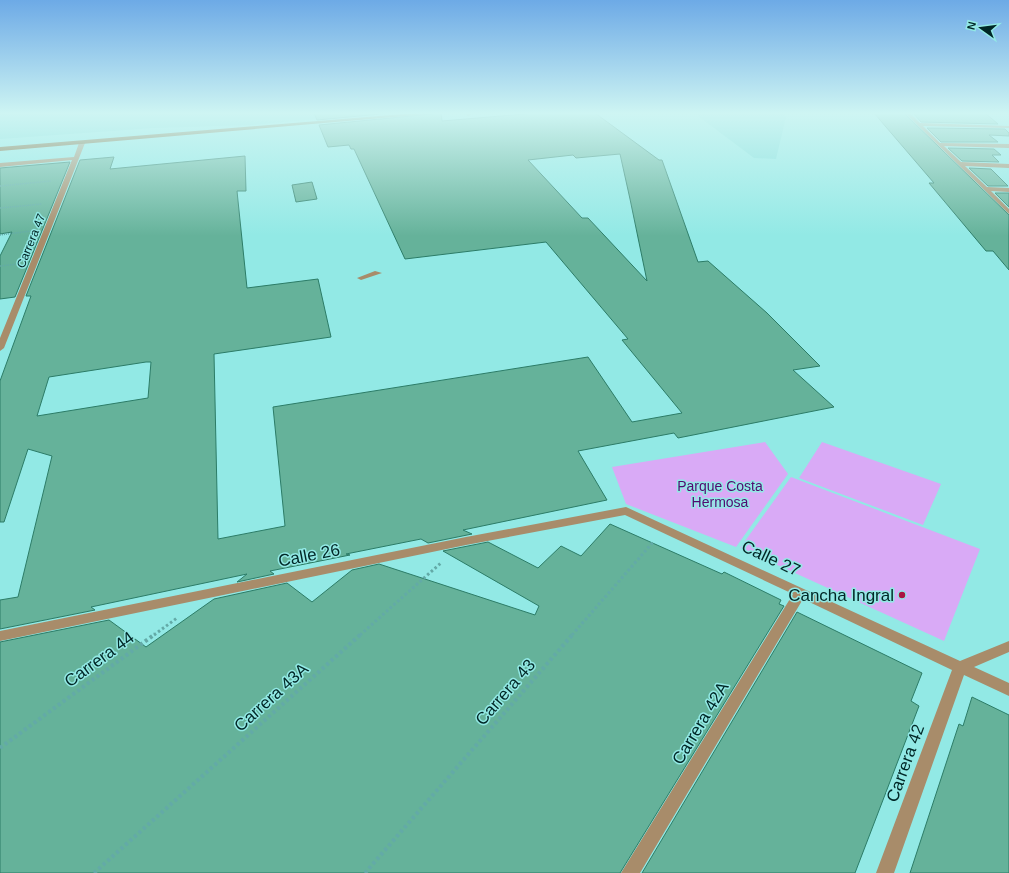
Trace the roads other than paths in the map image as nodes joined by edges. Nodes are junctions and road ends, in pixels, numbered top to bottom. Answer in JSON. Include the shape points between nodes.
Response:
{"nodes":[{"id":1,"x":78,"y":154,"type":"edge"},
{"id":2,"x":949,"y":154,"type":"edge"},
{"id":3,"x":76,"y":158,"type":"junction"},
{"id":4,"x":960,"y":164,"type":"junction"},
{"id":5,"x":0,"y":165,"type":"edge"},
{"id":6,"x":1009,"y":166,"type":"edge"},
{"id":7,"x":985,"y":189,"type":"junction"},
{"id":8,"x":1009,"y":190,"type":"edge"},
{"id":9,"x":1009,"y":212,"type":"edge"},
{"id":10,"x":378,"y":273,"type":"dead end"},
{"id":11,"x":361,"y":278,"type":"dead end"},
{"id":12,"x":0,"y":348,"type":"edge"},
{"id":13,"x":626,"y":511,"type":"joint"},
{"id":14,"x":801,"y":592,"type":"junction"},
{"id":15,"x":0,"y":636,"type":"edge"},
{"id":16,"x":1009,"y":646,"type":"edge"},
{"id":17,"x":960,"y":667,"type":"junction"},
{"id":18,"x":1009,"y":690,"type":"edge"},
{"id":19,"x":630,"y":873,"type":"edge"},
{"id":20,"x":885,"y":873,"type":"edge"}],
"edges":[{"from":1,"to":3,"type":"street","name":"Carrera 47"},
{"from":2,"to":4,"type":"street"},
{"from":3,"to":5,"type":"street"},
{"from":3,"to":12,"type":"street","name":"Carrera 47"},
{"from":4,"to":6,"type":"street"},
{"from":4,"to":7,"type":"street"},
{"from":7,"to":8,"type":"street"},
{"from":7,"to":9,"type":"street"},
{"from":10,"to":11,"type":"street"},
{"from":13,"to":14,"type":"street","name":"Calle 27"},
{"from":13,"to":15,"type":"street","name":"Calle 26"},
{"from":14,"to":17,"type":"street","name":"Calle 27"},
{"from":14,"to":19,"type":"street","name":"Carrera 42A"},
{"from":16,"to":17,"type":"street"},
{"from":17,"to":18,"type":"street","name":"Calle 27"},
{"from":17,"to":20,"type":"street","name":"Carrera 42"}]}
